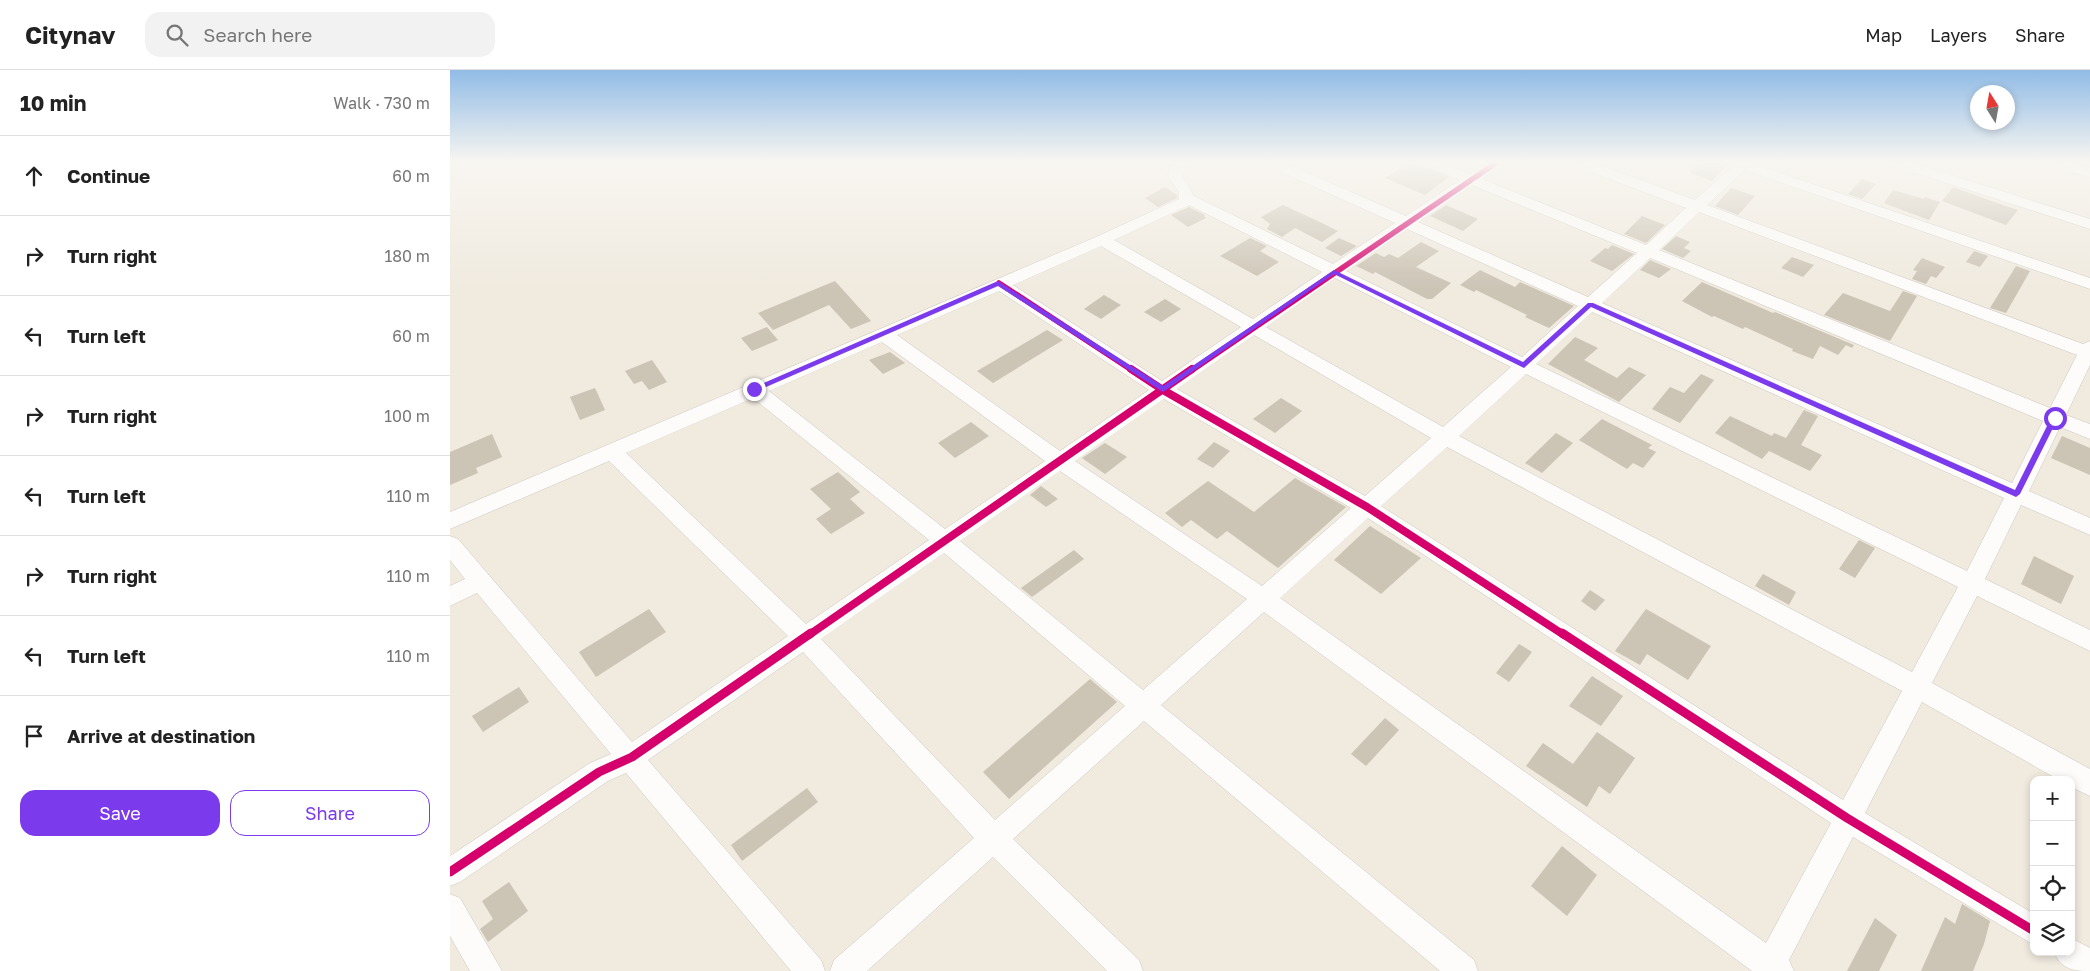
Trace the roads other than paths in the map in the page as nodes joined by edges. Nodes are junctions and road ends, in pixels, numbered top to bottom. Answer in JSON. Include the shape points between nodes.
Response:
{"nodes":[{"id":1,"x":1177,"y":205,"type":"edge"},
{"id":2,"x":1201,"y":205,"type":"edge"},
{"id":3,"x":1367,"y":205,"type":"edge"},
{"id":4,"x":1433,"y":205,"type":"edge"},
{"id":5,"x":1535,"y":205,"type":"edge"},
{"id":6,"x":1688,"y":205,"type":"edge"},
{"id":7,"x":1699,"y":205,"type":"edge"},
{"id":8,"x":1863,"y":205,"type":"edge"},
{"id":9,"x":2031,"y":205,"type":"edge"},
{"id":10,"x":1696,"y":208,"type":"junction"},
{"id":11,"x":1407,"y":223,"type":"junction"},
{"id":12,"x":2090,"y":224,"type":"edge"},
{"id":13,"x":1102,"y":240,"type":"junction"},
{"id":14,"x":1649,"y":251,"type":"junction"},
{"id":15,"x":1334,"y":272,"type":"junction"},
{"id":16,"x":998,"y":283,"type":"junction"},
{"id":17,"x":2090,"y":284,"type":"edge"},
{"id":18,"x":1590,"y":304,"type":"junction"},
{"id":19,"x":1255,"y":326,"type":"junction"},
{"id":20,"x":882,"y":333,"type":"junction"},
{"id":21,"x":2089,"y":351,"type":"edge"},
{"id":22,"x":1524,"y":366,"type":"junction"},
{"id":23,"x":754,"y":389,"type":"junction"},
{"id":24,"x":1163,"y":390,"type":"junction"},
{"id":25,"x":2055,"y":418,"type":"junction"},
{"id":26,"x":2090,"y":432,"type":"edge"},
{"id":27,"x":1445,"y":437,"type":"junction"},
{"id":28,"x":611,"y":451,"type":"junction"},
{"id":29,"x":1060,"y":462,"type":"junction"},
{"id":30,"x":2016,"y":494,"type":"junction"},
{"id":31,"x":1367,"y":507,"type":"junction"},
{"id":32,"x":450,"y":521,"type":"edge"},
{"id":33,"x":2090,"y":527,"type":"edge"},
{"id":34,"x":945,"y":541,"type":"junction"},
{"id":35,"x":450,"y":545,"type":"edge"},
{"id":36,"x":481,"y":580,"type":"junction"},
{"id":37,"x":1972,"y":582,"type":"junction"},
{"id":38,"x":450,"y":597,"type":"edge"},
{"id":39,"x":1264,"y":599,"type":"junction"},
{"id":40,"x":805,"y":638,"type":"junction"},
{"id":41,"x":2090,"y":641,"type":"edge"},
{"id":42,"x":1917,"y":687,"type":"junction"},
{"id":43,"x":1143,"y":706,"type":"junction"},
{"id":44,"x":632,"y":758,"type":"junction"},
{"id":45,"x":2090,"y":783,"type":"edge"},
{"id":46,"x":1848,"y":818,"type":"junction"},
{"id":47,"x":994,"y":839,"type":"junction"},
{"id":48,"x":450,"y":872,"type":"edge"},
{"id":49,"x":450,"y":908,"type":"edge"},
{"id":50,"x":2030,"y":929,"type":"edge"},
{"id":51,"x":2075,"y":956,"type":"edge"},
{"id":52,"x":2090,"y":965,"type":"edge"},
{"id":53,"x":1772,"y":969,"type":"edge"},
{"id":54,"x":487,"y":971,"type":"edge"},
{"id":55,"x":810,"y":971,"type":"edge"},
{"id":56,"x":846,"y":971,"type":"edge"},
{"id":57,"x":1128,"y":971,"type":"edge"},
{"id":58,"x":1462,"y":971,"type":"edge"}],
"edges":[{"from":1,"to":13,"type":"street"},
{"from":2,"to":15,"type":"street"},
{"from":3,"to":11,"type":"street"},
{"from":4,"to":11,"type":"street"},
{"from":5,"to":14,"type":"street"},
{"from":6,"to":10,"type":"street"},
{"from":7,"to":10,"type":"street"},
{"from":8,"to":17,"type":"street"},
{"from":9,"to":12,"type":"street"},
{"from":10,"to":14,"type":"street"},
{"from":10,"to":21,"type":"street"},
{"from":11,"to":15,"type":"street"},
{"from":11,"to":18,"type":"street"},
{"from":13,"to":16,"type":"street"},
{"from":13,"to":19,"type":"street"},
{"from":14,"to":18,"type":"street"},
{"from":14,"to":25,"type":"street"},
{"from":15,"to":19,"type":"street"},
{"from":15,"to":22,"type":"street"},
{"from":16,"to":20,"type":"street"},
{"from":16,"to":24,"type":"street"},
{"from":18,"to":22,"type":"street"},
{"from":18,"to":30,"type":"street"},
{"from":19,"to":24,"type":"street"},
{"from":19,"to":27,"type":"street"},
{"from":20,"to":23,"type":"street"},
{"from":20,"to":29,"type":"street"},
{"from":21,"to":25,"type":"street"},
{"from":22,"to":27,"type":"street"},
{"from":22,"to":37,"type":"street"},
{"from":23,"to":28,"type":"street"},
{"from":23,"to":34,"type":"street"},
{"from":24,"to":29,"type":"street"},
{"from":24,"to":31,"type":"street"},
{"from":25,"to":26,"type":"street"},
{"from":25,"to":30,"type":"street"},
{"from":27,"to":31,"type":"street"},
{"from":27,"to":42,"type":"street"},
{"from":28,"to":32,"type":"street"},
{"from":28,"to":40,"type":"street"},
{"from":29,"to":34,"type":"street"},
{"from":29,"to":39,"type":"street"},
{"from":30,"to":33,"type":"street"},
{"from":30,"to":37,"type":"street"},
{"from":31,"to":39,"type":"street"},
{"from":31,"to":46,"type":"street"},
{"from":34,"to":40,"type":"street"},
{"from":34,"to":43,"type":"street"},
{"from":35,"to":36,"type":"street"},
{"from":36,"to":38,"type":"street"},
{"from":36,"to":44,"type":"street"},
{"from":37,"to":41,"type":"street"},
{"from":37,"to":42,"type":"street"},
{"from":39,"to":43,"type":"street"},
{"from":39,"to":53,"type":"street"},
{"from":40,"to":44,"type":"street"},
{"from":40,"to":47,"type":"street"},
{"from":42,"to":45,"type":"street"},
{"from":42,"to":46,"type":"street"},
{"from":43,"to":47,"type":"street"},
{"from":43,"to":58,"type":"street"},
{"from":44,"to":48,"type":"street","via":[[599,772]]},
{"from":44,"to":55,"type":"street"},
{"from":46,"to":50,"type":"street"},
{"from":46,"to":53,"type":"street"},
{"from":47,"to":56,"type":"street"},
{"from":47,"to":57,"type":"street"},
{"from":49,"to":54,"type":"street"},
{"from":51,"to":52,"type":"street"}]}
